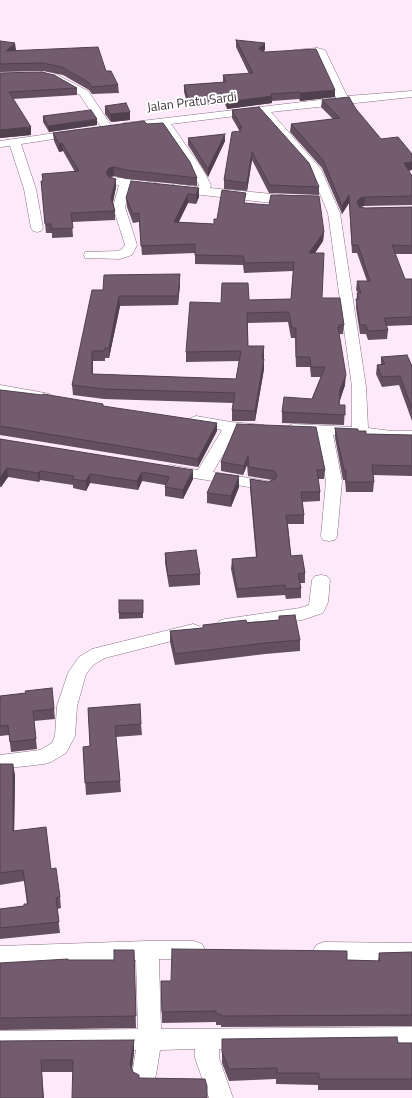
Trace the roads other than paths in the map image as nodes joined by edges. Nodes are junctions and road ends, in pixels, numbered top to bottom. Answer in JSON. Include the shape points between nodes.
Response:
{"nodes":[{"id":1,"x":287,"y":53,"type":"edge"},
{"id":2,"x":43,"y":75,"type":"edge"},
{"id":3,"x":412,"y":94,"type":"edge"},
{"id":4,"x":343,"y":100,"type":"junction"},
{"id":5,"x":262,"y":109,"type":"junction"},
{"id":6,"x":164,"y":121,"type":"junction"},
{"id":7,"x":107,"y":128,"type":"junction"},
{"id":8,"x":14,"y":142,"type":"junction"},
{"id":9,"x":0,"y":144,"type":"edge"},
{"id":10,"x":203,"y":191,"type":"junction"},
{"id":11,"x":329,"y":202,"type":"junction"},
{"id":12,"x":37,"y":228,"type":"dead end"},
{"id":13,"x":90,"y":255,"type":"dead end"},
{"id":14,"x":0,"y":389,"type":"edge"},
{"id":15,"x":62,"y":399,"type":"edge"},
{"id":16,"x":185,"y":420,"type":"edge"},
{"id":17,"x":231,"y":427,"type":"junction"},
{"id":18,"x":324,"y":430,"type":"junction"},
{"id":19,"x":360,"y":432,"type":"junction"},
{"id":20,"x":412,"y":436,"type":"edge"},
{"id":21,"x":159,"y":468,"type":"edge"},
{"id":22,"x":204,"y":475,"type":"junction"},
{"id":23,"x":267,"y":485,"type":"edge"},
{"id":24,"x":329,"y":536,"type":"dead end"},
{"id":25,"x":321,"y":580,"type":"dead end"},
{"id":26,"x":0,"y":762,"type":"edge"},
{"id":27,"x":147,"y":950,"type":"junction"},
{"id":28,"x":217,"y":950,"type":"edge"},
{"id":29,"x":303,"y":951,"type":"edge"},
{"id":30,"x":412,"y":952,"type":"edge"},
{"id":31,"x":0,"y":955,"type":"edge"},
{"id":32,"x":412,"y":1037,"type":"edge"},
{"id":33,"x":207,"y":1039,"type":"junction"},
{"id":34,"x":150,"y":1040,"type":"junction"},
{"id":35,"x":0,"y":1041,"type":"edge"},
{"id":36,"x":144,"y":1075,"type":"dead end"},
{"id":37,"x":221,"y":1098,"type":"edge"}],
"edges":[{"from":1,"to":4,"type":"street","via":[[321,52]]},
{"from":2,"to":7,"type":"street","via":[[58,78],[84,93]]},
{"from":3,"to":4,"type":"street","name":"Jalan Pratu Sardi"},
{"from":4,"to":5,"type":"street","name":"Jalan Pratu Sardi"},
{"from":5,"to":6,"type":"street","name":"Jalan Pratu Sardi"},
{"from":5,"to":11,"type":"street","via":[[315,169]]},
{"from":6,"to":7,"type":"street","name":"Jalan Pratu Sardi"},
{"from":6,"to":10,"type":"street","via":[[197,170],[205,185]]},
{"from":7,"to":8,"type":"street","name":"Jalan Pratu Sardi"},
{"from":8,"to":9,"type":"street","name":"Jalan Pratu Sardi"},
{"from":8,"to":12,"type":"street","via":[[30,189]]},
{"from":10,"to":11,"type":"street"},
{"from":10,"to":13,"type":"street","via":[[119,182],[119,207],[131,245],[127,252],[120,255]]},
{"from":11,"to":19,"type":"street","via":[[334,212],[359,387]]},
{"from":14,"to":15,"type":"street"},
{"from":16,"to":17,"type":"street"},
{"from":17,"to":18,"type":"street"},
{"from":17,"to":22,"type":"street"},
{"from":18,"to":19,"type":"street"},
{"from":18,"to":24,"type":"street","via":[[334,481]]},
{"from":19,"to":20,"type":"street"},
{"from":21,"to":22,"type":"street"},
{"from":22,"to":23,"type":"street"},
{"from":25,"to":26,"type":"street","via":[[317,609],[302,614],[188,631],[99,653],[86,661],[77,673],[67,706],[65,736],[59,748],[44,757]]},
{"from":27,"to":28,"type":"street"},
{"from":27,"to":31,"type":"street"},
{"from":27,"to":34,"type":"street"},
{"from":29,"to":30,"type":"street"},
{"from":32,"to":33,"type":"street"},
{"from":33,"to":34,"type":"street"},
{"from":33,"to":37,"type":"street","via":[[207,1058]]},
{"from":34,"to":35,"type":"street"},
{"from":34,"to":36,"type":"street"}]}
